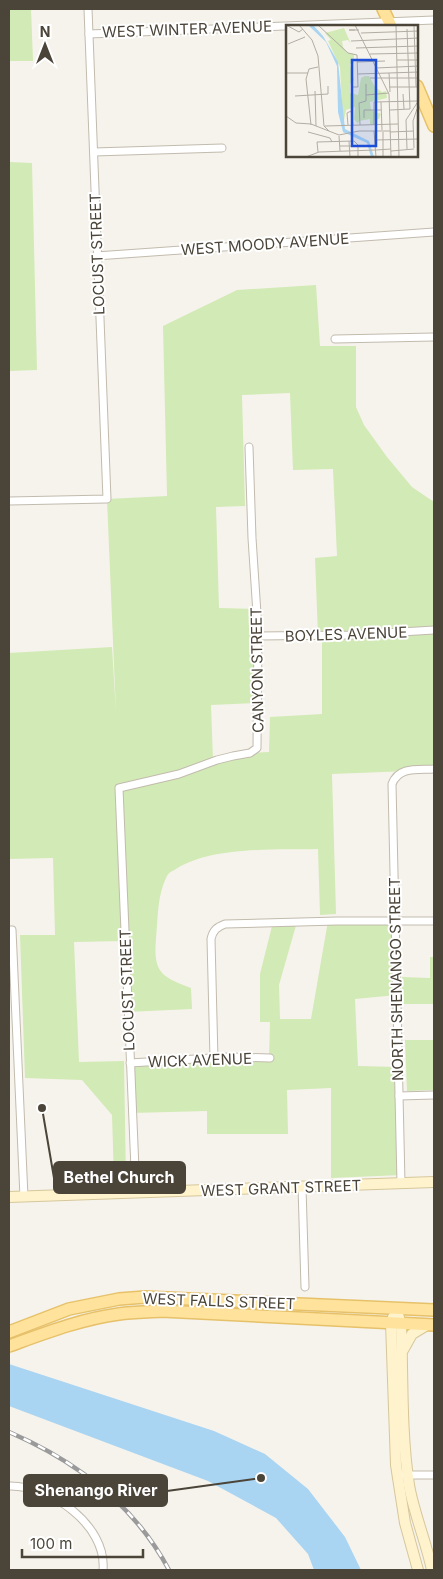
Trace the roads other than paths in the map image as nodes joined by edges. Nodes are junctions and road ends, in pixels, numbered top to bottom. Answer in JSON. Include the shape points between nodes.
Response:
{"nodes":[{"id":1,"x":88,"y":9,"type":"edge"},
{"id":2,"x":383,"y":9,"type":"edge"},
{"id":3,"x":434,"y":20,"type":"edge"},
{"id":4,"x":390,"y":24,"type":"edge"},
{"id":5,"x":360,"y":25,"type":"edge"},
{"id":6,"x":286,"y":27,"type":"edge"},
{"id":7,"x":89,"y":34,"type":"junction"},
{"id":8,"x":418,"y":88,"type":"edge"},
{"id":9,"x":434,"y":126,"type":"edge"},
{"id":10,"x":222,"y":148,"type":"dead end"},
{"id":11,"x":94,"y":152,"type":"junction"},
{"id":12,"x":434,"y":232,"type":"edge"},
{"id":13,"x":96,"y":256,"type":"junction"},
{"id":14,"x":434,"y":337,"type":"edge"},
{"id":15,"x":335,"y":339,"type":"dead end"},
{"id":16,"x":249,"y":447,"type":"dead end"},
{"id":17,"x":9,"y":501,"type":"edge"},
{"id":18,"x":434,"y":630,"type":"edge"},
{"id":19,"x":258,"y":636,"type":"junction"},
{"id":20,"x":434,"y":770,"type":"edge"},
{"id":21,"x":119,"y":788,"type":"joint"},
{"id":22,"x":395,"y":921,"type":"junction"},
{"id":23,"x":434,"y":921,"type":"edge"},
{"id":24,"x":10,"y":930,"type":"edge"},
{"id":25,"x":270,"y":1058,"type":"dead end"},
{"id":26,"x":214,"y":1059,"type":"junction"},
{"id":27,"x":130,"y":1063,"type":"junction"},
{"id":28,"x":434,"y":1095,"type":"edge"},
{"id":29,"x":399,"y":1096,"type":"junction"},
{"id":30,"x":434,"y":1182,"type":"edge"},
{"id":31,"x":401,"y":1183,"type":"junction"},
{"id":32,"x":302,"y":1187,"type":"junction"},
{"id":33,"x":136,"y":1193,"type":"junction"},
{"id":34,"x":9,"y":1197,"type":"edge"},
{"id":35,"x":24,"y":1197,"type":"junction"},
{"id":36,"x":305,"y":1288,"type":"dead end"},
{"id":37,"x":396,"y":1308,"type":"junction"},
{"id":38,"x":434,"y":1310,"type":"edge"},
{"id":39,"x":396,"y":1324,"type":"junction"},
{"id":40,"x":431,"y":1325,"type":"edge"},
{"id":41,"x":9,"y":1332,"type":"edge"},
{"id":42,"x":9,"y":1346,"type":"edge"},
{"id":43,"x":402,"y":1350,"type":"junction"},
{"id":44,"x":434,"y":1474,"type":"edge"},
{"id":45,"x":403,"y":1475,"type":"junction"},
{"id":46,"x":9,"y":1486,"type":"edge"},
{"id":47,"x":103,"y":1570,"type":"edge"},
{"id":48,"x":418,"y":1570,"type":"edge"},
{"id":49,"x":432,"y":1570,"type":"edge"}],
"edges":[{"from":1,"to":7,"type":"street","name":"LOCUST STREET"},
{"from":2,"to":4,"type":"main road"},
{"from":3,"to":4,"type":"street","name":"WEST WINTER AVENUE"},
{"from":4,"to":5,"type":"street","name":"WEST WINTER AVENUE"},
{"from":6,"to":7,"type":"street","name":"WEST WINTER AVENUE"},
{"from":7,"to":11,"type":"street","name":"LOCUST STREET"},
{"from":8,"to":9,"type":"main road"},
{"from":10,"to":11,"type":"street"},
{"from":11,"to":13,"type":"street","name":"LOCUST STREET"},
{"from":12,"to":13,"type":"street","name":"WEST MOODY AVENUE"},
{"from":13,"to":17,"type":"street","name":"LOCUST STREET","via":[[107,499]]},
{"from":14,"to":15,"type":"street"},
{"from":16,"to":19,"type":"street","name":"CANYON STREET"},
{"from":18,"to":19,"type":"street","name":"BOYLES AVENUE"},
{"from":19,"to":21,"type":"street","name":"CANYON STREET","via":[[258,744],[254,752]]},
{"from":20,"to":22,"type":"street","name":"NORTH SHENANGO STREET","via":[[406,770],[397,775],[392,784]]},
{"from":21,"to":27,"type":"street","name":"LOCUST STREET"},
{"from":22,"to":23,"type":"street"},
{"from":22,"to":26,"type":"street","via":[[225,924],[215,929],[211,939]]},
{"from":22,"to":29,"type":"street","name":"NORTH SHENANGO STREET"},
{"from":24,"to":35,"type":"street"},
{"from":25,"to":26,"type":"street","name":"WICK AVENUE"},
{"from":26,"to":27,"type":"street","name":"WICK AVENUE"},
{"from":27,"to":33,"type":"street","name":"LOCUST STREET"},
{"from":28,"to":29,"type":"street"},
{"from":29,"to":31,"type":"street","name":"NORTH SHENANGO STREET"},
{"from":30,"to":31,"type":"main road","name":"WEST GRANT STREET"},
{"from":31,"to":32,"type":"main road","name":"WEST GRANT STREET"},
{"from":32,"to":33,"type":"main road","name":"WEST GRANT STREET"},
{"from":32,"to":36,"type":"street"},
{"from":33,"to":35,"type":"main road","name":"WEST GRANT STREET"},
{"from":34,"to":35,"type":"main road","name":"WEST GRANT STREET"},
{"from":37,"to":38,"type":"main road","name":"WEST FALLS STREET"},
{"from":37,"to":39,"type":"main road"},
{"from":37,"to":41,"type":"main road","name":"WEST FALLS STREET","via":[[145,1297],[69,1309]]},
{"from":39,"to":40,"type":"main road","name":"WEST FALLS STREET"},
{"from":39,"to":42,"type":"main road","name":"WEST FALLS STREET","via":[[135,1312],[92,1319]]},
{"from":39,"to":43,"type":"main road"},
{"from":39,"to":45,"type":"main road","via":[[394,1435]]},
{"from":40,"to":43,"type":"main road","via":[[412,1334]]},
{"from":43,"to":45,"type":"main road"},
{"from":44,"to":45,"type":"street"},
{"from":45,"to":48,"type":"main road","via":[[404,1523]]},
{"from":45,"to":49,"type":"main road"},
{"from":46,"to":47,"type":"street","via":[[31,1488],[49,1495],[83,1520],[96,1537]]}]}
